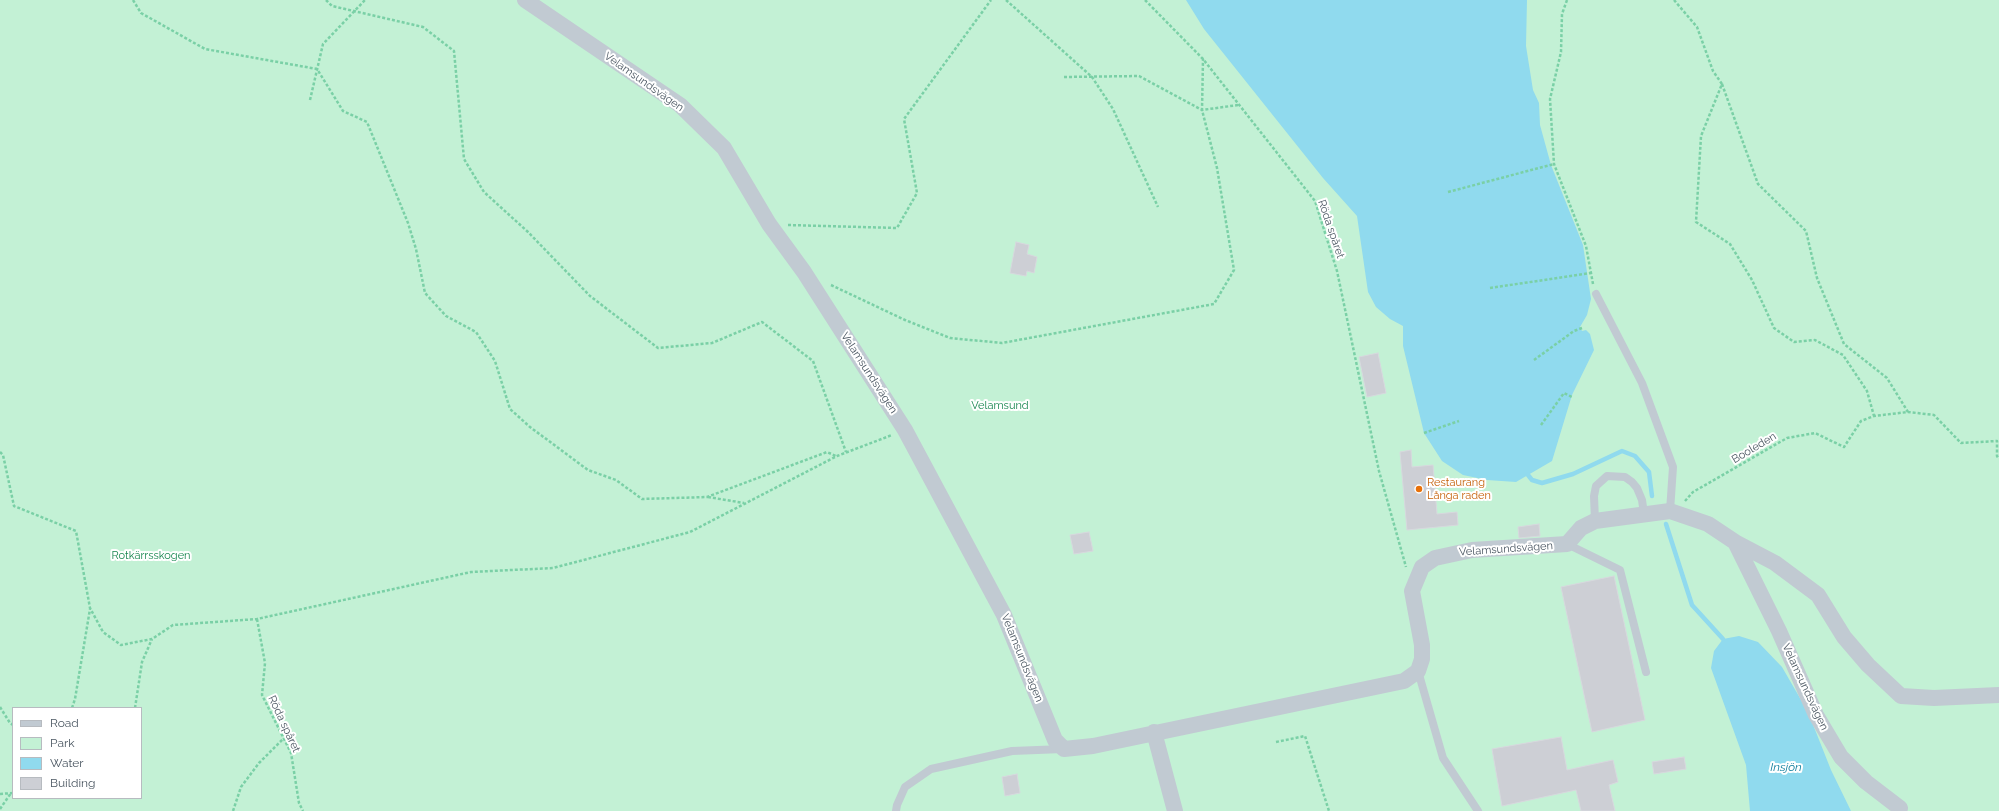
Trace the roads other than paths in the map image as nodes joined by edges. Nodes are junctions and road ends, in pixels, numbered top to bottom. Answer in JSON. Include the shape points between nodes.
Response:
{"nodes":[{"id":1,"x":525,"y":0,"type":"edge"},
{"id":2,"x":1596,"y":294,"type":"road end"},
{"id":3,"x":1674,"y":511,"type":"junction"},
{"id":4,"x":1644,"y":514,"type":"junction"},
{"id":5,"x":1595,"y":521,"type":"junction"},
{"id":6,"x":1735,"y":542,"type":"junction"},
{"id":7,"x":1566,"y":544,"type":"junction"},
{"id":8,"x":1418,"y":671,"type":"junction"},
{"id":9,"x":1646,"y":672,"type":"dead end"},
{"id":10,"x":1999,"y":695,"type":"edge"},
{"id":11,"x":1154,"y":732,"type":"junction"},
{"id":12,"x":1064,"y":749,"type":"junction"},
{"id":13,"x":1900,"y":808,"type":"dead end"},
{"id":14,"x":896,"y":811,"type":"edge"},
{"id":15,"x":1175,"y":811,"type":"edge"},
{"id":16,"x":1478,"y":811,"type":"edge"}],
"edges":[{"from":1,"to":12,"type":"street","name":"Velamsundsvägen","via":[[680,105],[724,148],[769,224],[804,272],[905,430],[1004,615],[1055,740]]},
{"from":2,"to":3,"type":"lane","via":[[1642,383],[1673,467]]},
{"from":3,"to":4,"type":"street","name":"Velamsundsvägen"},
{"from":3,"to":6,"type":"street","name":"Velamsundsvägen","via":[[1708,524]]},
{"from":4,"to":5,"type":"street","name":"Velamsundsvägen"},
{"from":4,"to":5,"type":"lane","via":[[1642,500],[1632,482],[1626,477],[1608,476],[1596,486]]},
{"from":5,"to":7,"type":"street","name":"Velamsundsvägen","via":[[1581,528]]},
{"from":6,"to":10,"type":"street","via":[[1774,563],[1818,595],[1844,637],[1900,696],[1934,698]]},
{"from":6,"to":13,"type":"street","name":"Velamsundsvägen","via":[[1779,631],[1816,715],[1841,757],[1866,782]]},
{"from":7,"to":8,"type":"street","name":"Velamsundsvägen","via":[[1472,550],[1435,558],[1422,567],[1412,591],[1422,645],[1422,659]]},
{"from":7,"to":9,"type":"lane","via":[[1620,570]]},
{"from":8,"to":11,"type":"street","via":[[1404,681]]},
{"from":8,"to":16,"type":"lane","via":[[1443,758]]},
{"from":11,"to":12,"type":"street","via":[[1093,746]]},
{"from":11,"to":15,"type":"street"},
{"from":12,"to":14,"type":"lane","via":[[1012,751],[931,769],[905,787]]}]}
